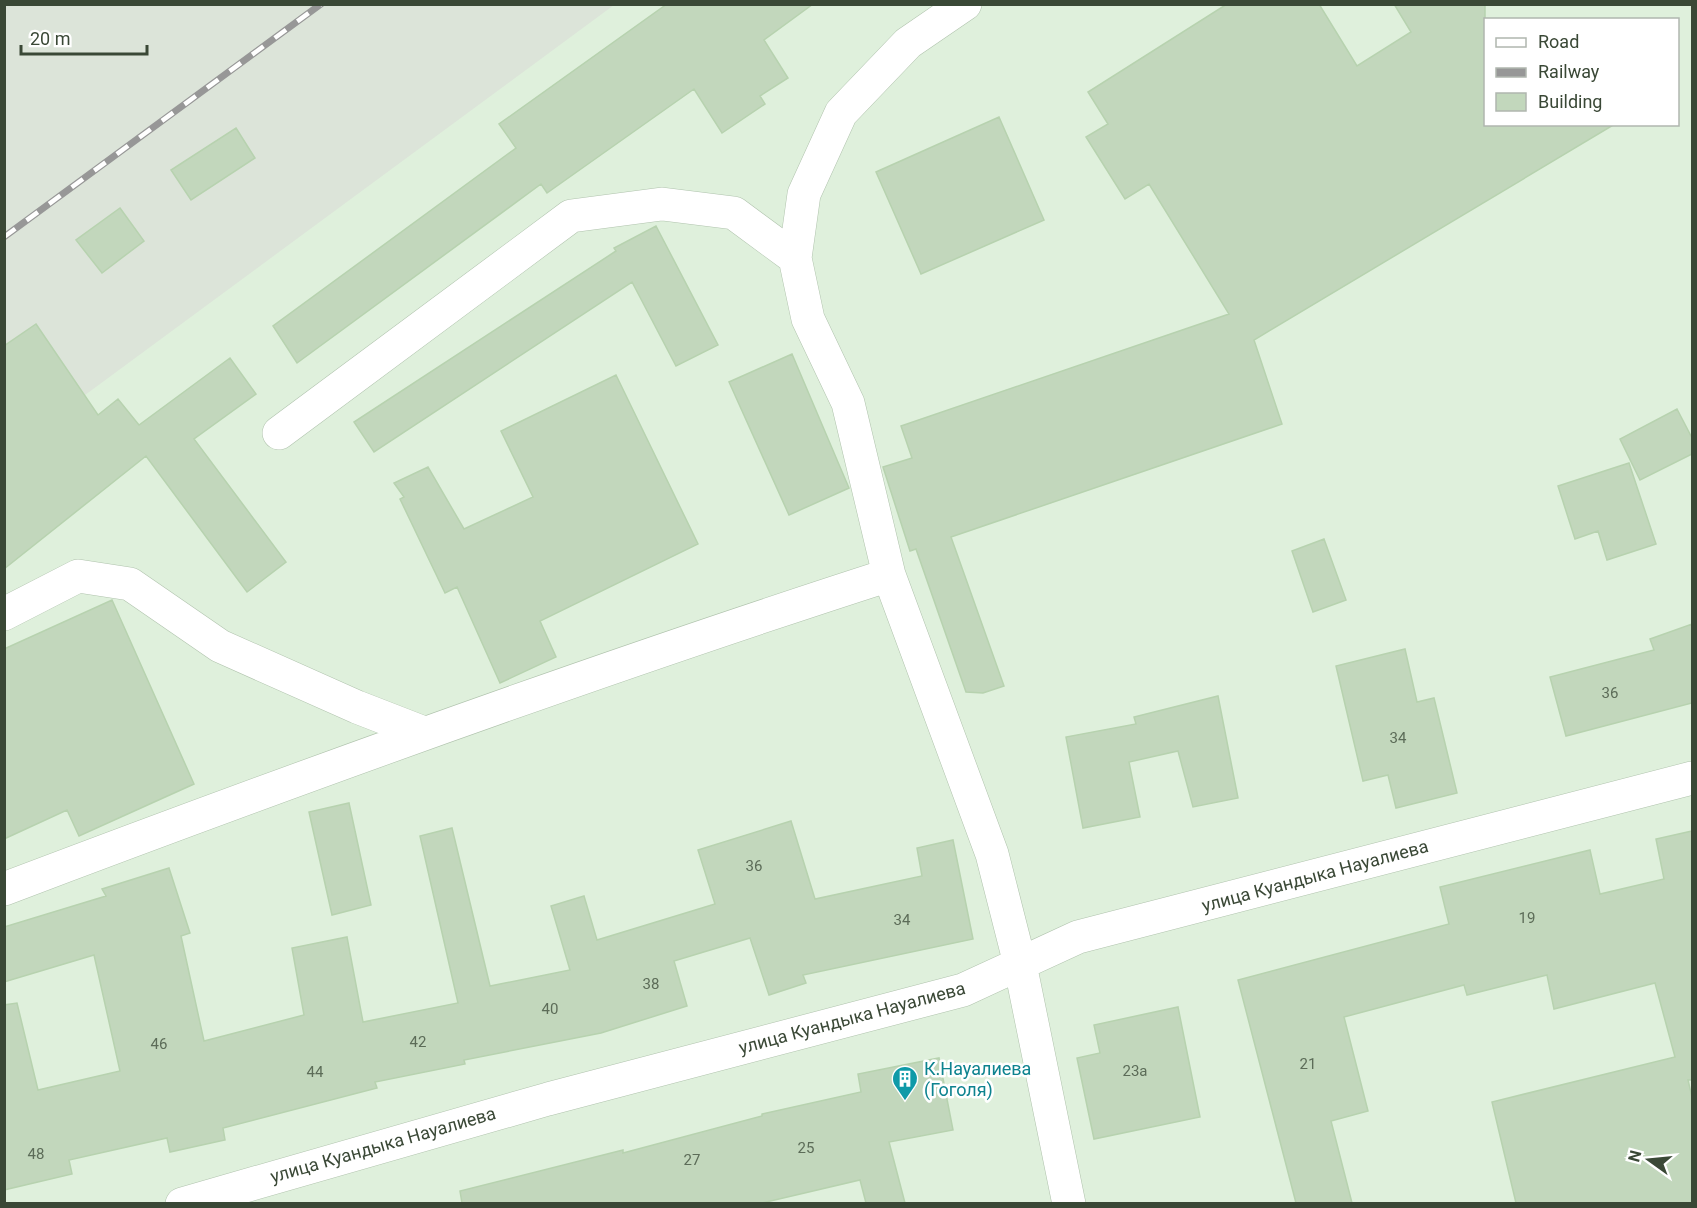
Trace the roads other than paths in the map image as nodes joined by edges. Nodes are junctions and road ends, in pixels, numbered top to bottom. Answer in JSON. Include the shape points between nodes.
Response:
{"nodes":[{"id":1,"x":965,"y":4,"type":"edge"},
{"id":2,"x":795,"y":258,"type":"junction"},
{"id":3,"x":279,"y":433,"type":"dead end"},
{"id":4,"x":889,"y":576,"type":"junction"},
{"id":5,"x":4,"y":614,"type":"edge"},
{"id":6,"x":424,"y":733,"type":"junction"},
{"id":7,"x":1692,"y":778,"type":"edge"},
{"id":8,"x":4,"y":889,"type":"edge"},
{"id":9,"x":1020,"y":964,"type":"junction"},
{"id":10,"x":182,"y":1203,"type":"edge"},
{"id":11,"x":1069,"y":1203,"type":"edge"}],
"edges":[{"from":1,"to":2,"type":"street","via":[[908,43],[841,113],[804,194]]},
{"from":2,"to":3,"type":"street","via":[[734,213],[662,204],[571,216]]},
{"from":2,"to":4,"type":"street","via":[[808,319],[848,403]]},
{"from":4,"to":6,"type":"street"},
{"from":4,"to":9,"type":"street","via":[[992,854]]},
{"from":5,"to":6,"type":"street","via":[[78,576],[130,584],[220,646]]},
{"from":6,"to":8,"type":"street"},
{"from":7,"to":9,"type":"street","name":"улица Куандыка Науалиева","via":[[1078,937]]},
{"from":9,"to":10,"type":"street","name":"улица Куандыка Науалиева","via":[[963,990],[537,1102]]},
{"from":9,"to":11,"type":"street"}]}
